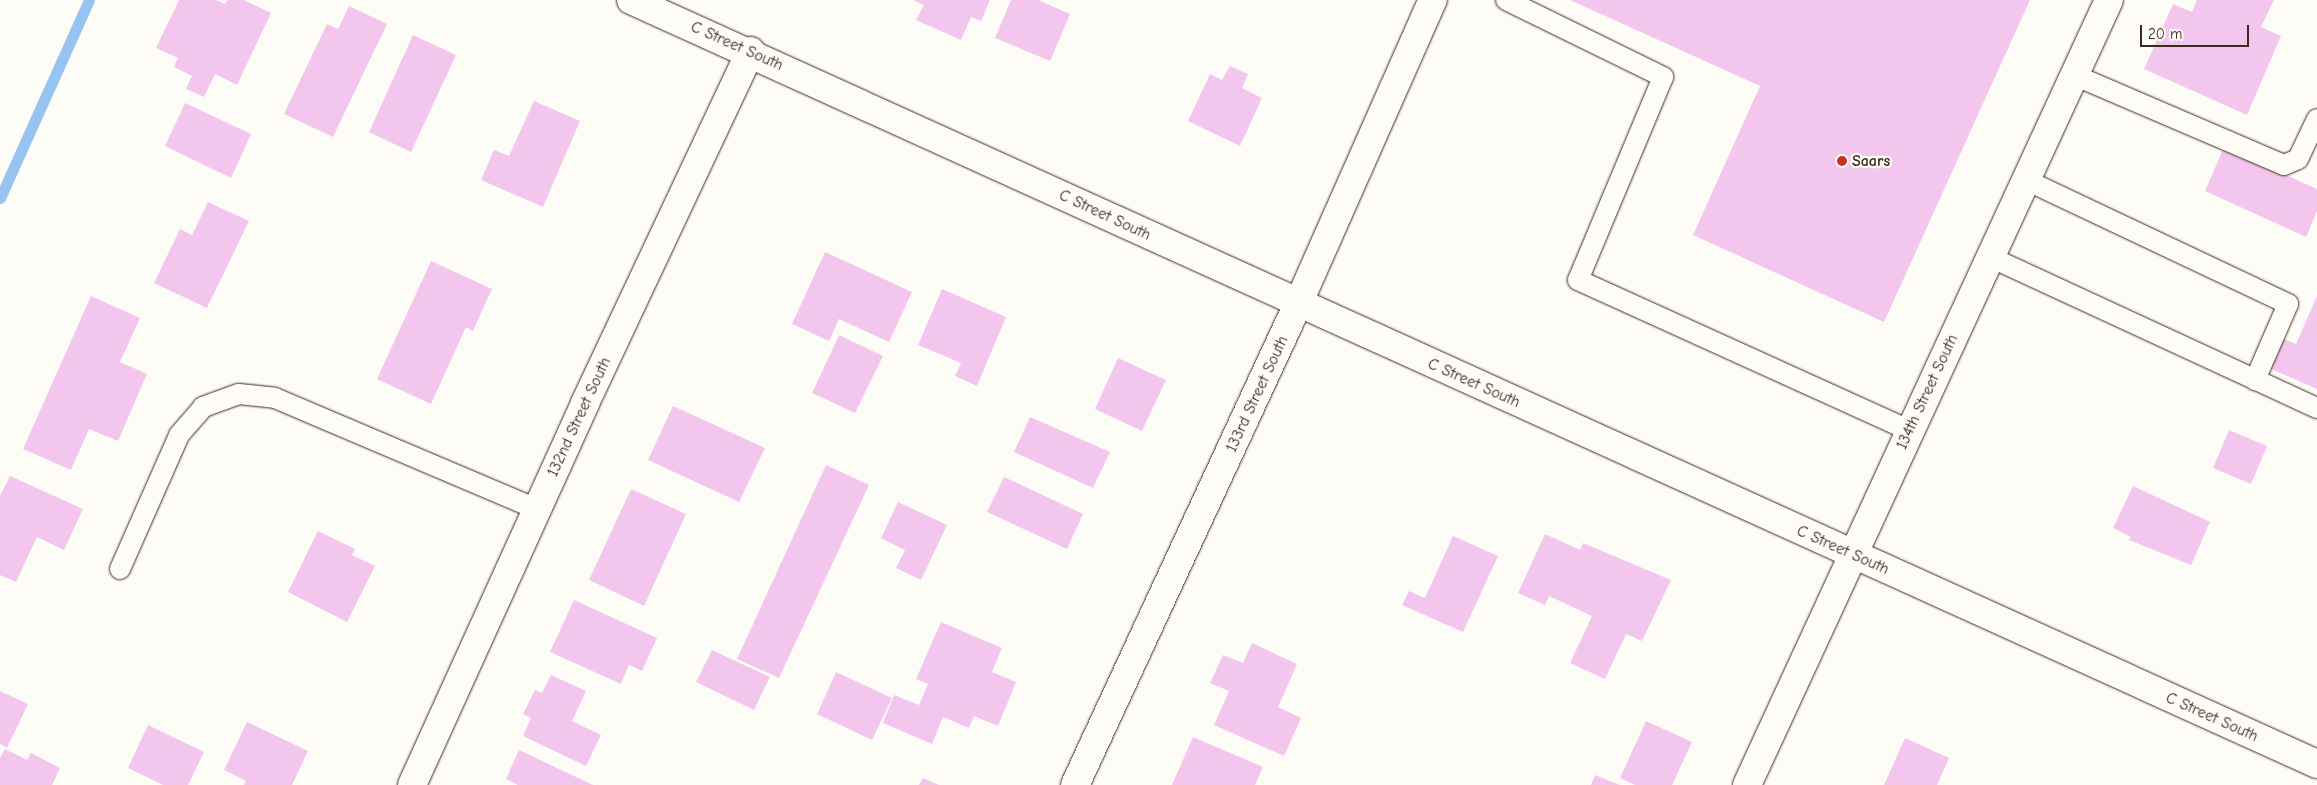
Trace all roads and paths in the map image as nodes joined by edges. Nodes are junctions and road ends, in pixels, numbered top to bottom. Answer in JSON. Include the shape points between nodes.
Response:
{"nodes":[{"id":1,"x":631,"y":0,"type":"edge"},
{"id":2,"x":1433,"y":0,"type":"edge"},
{"id":3,"x":1506,"y":0,"type":"edge"},
{"id":4,"x":2109,"y":0,"type":"edge"},
{"id":5,"x":751,"y":52,"type":"junction"},
{"id":6,"x":2074,"y":75,"type":"junction"},
{"id":7,"x":2317,"y":119,"type":"edge"},
{"id":8,"x":2026,"y":180,"type":"junction"},
{"id":9,"x":1990,"y":257,"type":"junction"},
{"id":10,"x":1298,"y":304,"type":"junction"},
{"id":11,"x":2255,"y":380,"type":"junction"},
{"id":12,"x":2317,"y":408,"type":"edge"},
{"id":13,"x":1909,"y":430,"type":"junction"},
{"id":14,"x":537,"y":509,"type":"junction"},
{"id":15,"x":1852,"y":553,"type":"junction"},
{"id":16,"x":120,"y":569,"type":"dead end"},
{"id":17,"x":2317,"y":764,"type":"edge"},
{"id":18,"x":412,"y":785,"type":"edge"},
{"id":19,"x":1075,"y":785,"type":"edge"},
{"id":20,"x":1747,"y":785,"type":"edge"}],
"edges":[{"from":1,"to":5,"type":"street","name":"C Street South"},
{"from":2,"to":10,"type":"street","name":"133rd Street South"},
{"from":3,"to":13,"type":"lane","via":[[1663,77],[1578,280]]},
{"from":4,"to":6,"type":"street","name":"134th Street South"},
{"from":5,"to":10,"type":"street","name":"C Street South"},
{"from":5,"to":14,"type":"street","name":"132nd Street South"},
{"from":6,"to":7,"type":"lane","via":[[2284,165],[2298,159]]},
{"from":6,"to":8,"type":"street","name":"134th Street South"},
{"from":8,"to":9,"type":"street","name":"134th Street South"},
{"from":8,"to":11,"type":"lane","via":[[2288,304]]},
{"from":9,"to":11,"type":"lane"},
{"from":9,"to":13,"type":"street","name":"134th Street South"},
{"from":10,"to":15,"type":"street","name":"C Street South"},
{"from":10,"to":19,"type":"street","name":"133rd Street South"},
{"from":11,"to":12,"type":"lane"},
{"from":13,"to":15,"type":"street","name":"134th Street South"},
{"from":14,"to":16,"type":"lane","via":[[275,398],[239,394],[203,408],[179,435]]},
{"from":14,"to":18,"type":"street","name":"132nd Street South"},
{"from":15,"to":17,"type":"street","name":"C Street South"},
{"from":15,"to":20,"type":"street","name":"134th Street South"}]}
